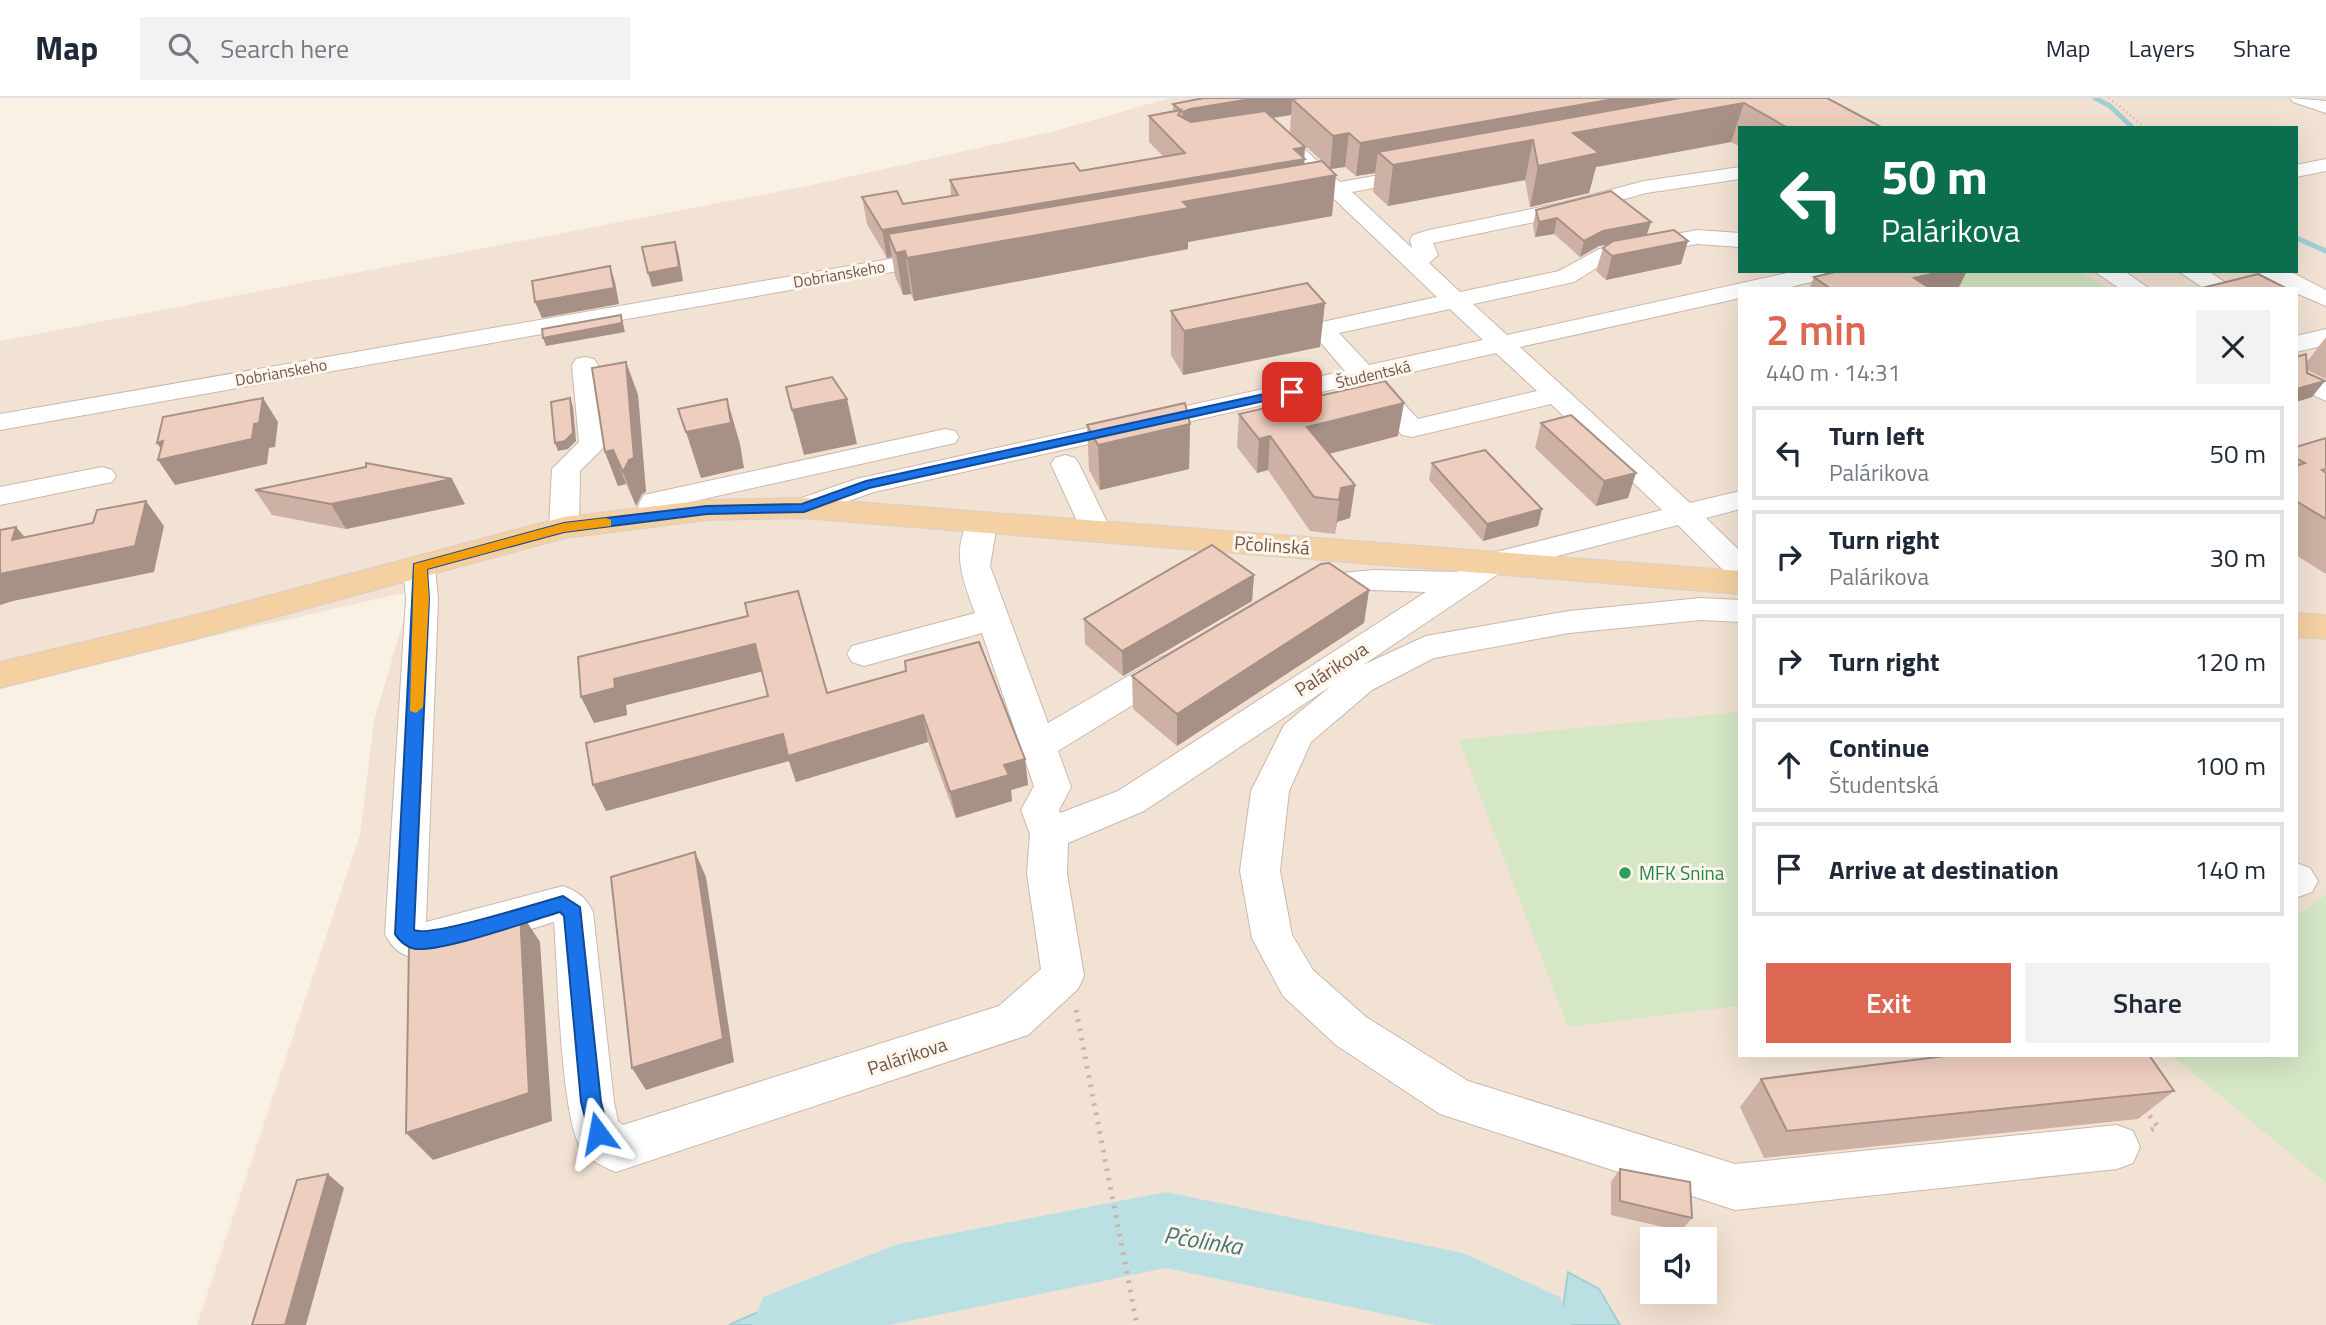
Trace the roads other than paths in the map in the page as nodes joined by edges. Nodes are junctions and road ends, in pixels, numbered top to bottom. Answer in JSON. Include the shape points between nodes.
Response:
{"nodes":[{"id":1,"x":2300,"y":98,"type":"edge"},
{"id":2,"x":2326,"y":107,"type":"edge"},
{"id":3,"x":1296,"y":122,"type":"edge"},
{"id":4,"x":2326,"y":165,"type":"edge"},
{"id":5,"x":1445,"y":169,"type":"edge"},
{"id":6,"x":2298,"y":171,"type":"edge"},
{"id":7,"x":1738,"y":173,"type":"edge"},
{"id":8,"x":1335,"y":189,"type":"junction"},
{"id":9,"x":1261,"y":202,"type":"edge"},
{"id":10,"x":1738,"y":240,"type":"edge"},
{"id":11,"x":963,"y":253,"type":"edge"},
{"id":12,"x":1413,"y":262,"type":"junction"},
{"id":13,"x":1819,"y":273,"type":"edge"},
{"id":14,"x":2109,"y":273,"type":"edge"},
{"id":15,"x":2194,"y":273,"type":"edge"},
{"id":16,"x":2273,"y":273,"type":"edge"},
{"id":17,"x":1758,"y":287,"type":"edge"},
{"id":18,"x":2134,"y":287,"type":"edge"},
{"id":19,"x":2219,"y":287,"type":"edge"},
{"id":20,"x":2295,"y":287,"type":"edge"},
{"id":21,"x":2298,"y":288,"type":"edge"},
{"id":22,"x":1738,"y":291,"type":"edge"},
{"id":23,"x":2326,"y":299,"type":"edge"},
{"id":24,"x":1455,"y":301,"type":"junction"},
{"id":25,"x":2326,"y":337,"type":"edge"},
{"id":26,"x":1501,"y":344,"type":"junction"},
{"id":27,"x":2298,"y":344,"type":"edge"},
{"id":28,"x":585,"y":365,"type":"dead end"},
{"id":29,"x":1365,"y":376,"type":"junction"},
{"id":30,"x":2298,"y":377,"type":"edge"},
{"id":31,"x":2326,"y":393,"type":"edge"},
{"id":32,"x":1556,"y":395,"type":"junction"},
{"id":33,"x":0,"y":422,"type":"edge"},
{"id":34,"x":944,"y":437,"type":"dead end"},
{"id":35,"x":827,"y":463,"type":"junction"},
{"id":36,"x":1065,"y":464,"type":"dead end"},
{"id":37,"x":102,"y":476,"type":"dead end"},
{"id":38,"x":0,"y":496,"type":"edge"},
{"id":39,"x":836,"y":496,"type":"junction"},
{"id":40,"x":1738,"y":501,"type":"edge"},
{"id":41,"x":804,"y":508,"type":"junction"},
{"id":42,"x":1685,"y":514,"type":"junction"},
{"id":43,"x":653,"y":517,"type":"junction"},
{"id":44,"x":982,"y":524,"type":"junction"},
{"id":45,"x":564,"y":528,"type":"junction"},
{"id":46,"x":1097,"y":532,"type":"junction"},
{"id":47,"x":1495,"y":562,"type":"junction"},
{"id":48,"x":419,"y":567,"type":"junction"},
{"id":49,"x":1738,"y":567,"type":"edge"},
{"id":50,"x":1463,"y":583,"type":"junction"},
{"id":51,"x":1738,"y":583,"type":"edge"},
{"id":52,"x":1286,"y":598,"type":"edge"},
{"id":53,"x":1738,"y":611,"type":"edge"},
{"id":54,"x":993,"y":619,"type":"junction"},
{"id":55,"x":2298,"y":625,"type":"edge"},
{"id":56,"x":2326,"y":627,"type":"edge"},
{"id":57,"x":1203,"y":648,"type":"edge"},
{"id":58,"x":864,"y":654,"type":"dead end"},
{"id":59,"x":0,"y":676,"type":"edge"},
{"id":60,"x":1038,"y":746,"type":"junction"},
{"id":61,"x":1049,"y":834,"type":"junction"},
{"id":62,"x":2117,"y":1147,"type":"road end"}],
"edges":[{"from":1,"to":2,"type":"street"},
{"from":3,"to":8,"type":"street","via":[[1263,128]]},
{"from":4,"to":6,"type":"street"},
{"from":5,"to":8,"type":"street"},
{"from":7,"to":12,"type":"street","via":[[1644,187],[1429,237],[1421,240],[1426,255]]},
{"from":8,"to":9,"type":"street"},
{"from":8,"to":12,"type":"street"},
{"from":10,"to":24,"type":"street","via":[[1697,237],[1599,256],[1566,277]]},
{"from":11,"to":33,"type":"street","name":"Dobrianskeho","via":[[788,283],[755,309],[720,318],[705,317],[678,302]]},
{"from":12,"to":24,"type":"street"},
{"from":13,"to":17,"type":"street"},
{"from":14,"to":18,"type":"street"},
{"from":15,"to":19,"type":"street"},
{"from":16,"to":20,"type":"street"},
{"from":21,"to":23,"type":"street"},
{"from":22,"to":26,"type":"street","name":"Študentská"},
{"from":24,"to":26,"type":"street"},
{"from":24,"to":29,"type":"street","via":[[1322,329]]},
{"from":25,"to":27,"type":"street"},
{"from":26,"to":29,"type":"street","name":"Študentská"},
{"from":26,"to":32,"type":"street"},
{"from":28,"to":45,"type":"street","via":[[593,444],[566,469]]},
{"from":29,"to":32,"type":"street","via":[[1412,429]]},
{"from":29,"to":39,"type":"street","name":"Študentská","via":[[866,485]]},
{"from":30,"to":31,"type":"street"},
{"from":32,"to":42,"type":"street"},
{"from":34,"to":35,"type":"street"},
{"from":35,"to":39,"type":"street"},
{"from":35,"to":43,"type":"street","via":[[654,501]]},
{"from":36,"to":46,"type":"street"},
{"from":37,"to":38,"type":"street"},
{"from":39,"to":41,"type":"street","name":"Študentská"},
{"from":40,"to":42,"type":"street","name":"Palárikova"},
{"from":41,"to":43,"type":"main road","name":"Pčolinská","via":[[707,510]]},
{"from":41,"to":44,"type":"main road","name":"Pčolinská"},
{"from":42,"to":47,"type":"street","name":"Palárikova"},
{"from":42,"to":49,"type":"street"},
{"from":43,"to":45,"type":"main road","name":"Pčolinská"},
{"from":44,"to":46,"type":"main road","name":"Pčolinská"},
{"from":44,"to":54,"type":"street","via":[[974,566]]},
{"from":45,"to":48,"type":"main road","name":"Pčolinská"},
{"from":46,"to":47,"type":"main road","name":"Pčolinská"},
{"from":47,"to":50,"type":"street","name":"Palárikova"},
{"from":47,"to":51,"type":"main road","name":"Pčolinská"},
{"from":48,"to":59,"type":"main road","name":"Pčolinská"},
{"from":48,"to":61,"type":"street","name":"Palárikova","via":[[422,599],[405,934],[417,941],[444,937],[563,903],[573,912],[591,1102],[598,1133],[616,1150],[1013,1021],[1063,976],[1047,874]]},
{"from":50,"to":52,"type":"street","via":[[1374,580],[1309,584]]},
{"from":50,"to":61,"type":"street","name":"Palárikova","via":[[1131,801]]},
{"from":53,"to":62,"type":"street","via":[[1701,609],[1569,622],[1426,648],[1360,681],[1297,734],[1270,791],[1260,871],[1272,938],[1298,983],[1351,1031],[1457,1099],[1735,1187]]},
{"from":54,"to":58,"type":"street"},
{"from":54,"to":60,"type":"street"},
{"from":55,"to":56,"type":"main road"},
{"from":57,"to":60,"type":"street"},
{"from":60,"to":61,"type":"street","via":[[1053,787],[1040,810]]}]}
